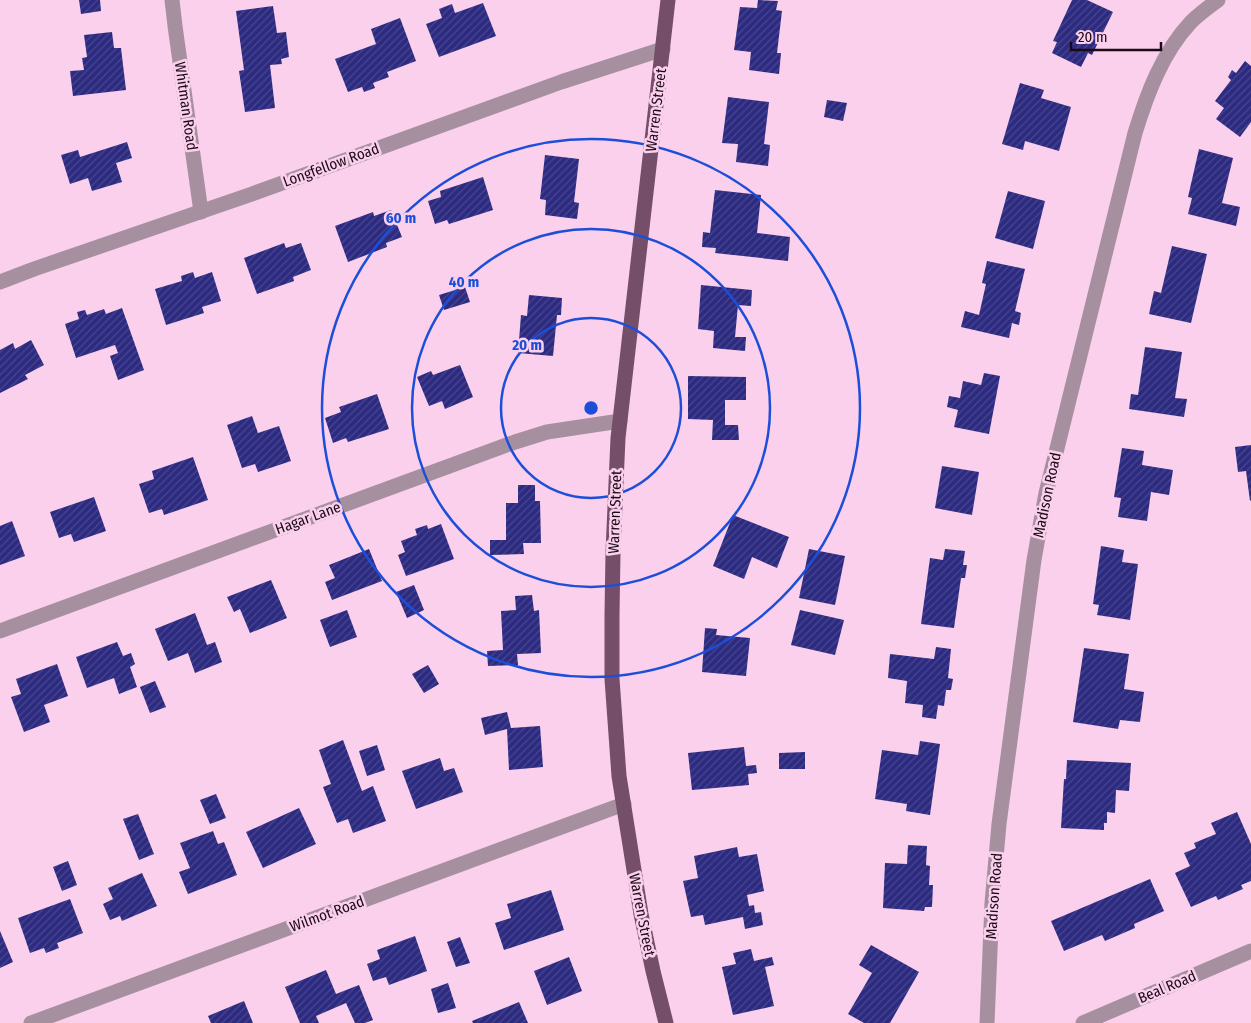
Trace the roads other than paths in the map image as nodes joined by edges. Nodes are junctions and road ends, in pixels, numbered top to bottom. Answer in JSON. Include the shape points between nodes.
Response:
{"nodes":[{"id":1,"x":172,"y":0,"type":"edge"},
{"id":2,"x":668,"y":0,"type":"edge"},
{"id":3,"x":1218,"y":0,"type":"edge"},
{"id":4,"x":662,"y":49,"type":"junction"},
{"id":5,"x":201,"y":212,"type":"junction"},
{"id":6,"x":0,"y":282,"type":"edge"},
{"id":7,"x":620,"y":421,"type":"junction"},
{"id":8,"x":0,"y":631,"type":"edge"},
{"id":9,"x":624,"y":804,"type":"junction"},
{"id":10,"x":1251,"y":951,"type":"edge"},
{"id":11,"x":31,"y":1023,"type":"edge"},
{"id":12,"x":666,"y":1023,"type":"edge"},
{"id":13,"x":987,"y":1023,"type":"edge"},
{"id":14,"x":1083,"y":1023,"type":"edge"}],
"edges":[{"from":1,"to":5,"type":"street","name":"Whitman Road"},
{"from":2,"to":4,"type":"main road","name":"Warren Street"},
{"from":3,"to":13,"type":"street","name":"Madison Road","via":[[1192,20],[1174,43],[1156,75],[1142,112],[1046,493],[999,824]]},
{"from":4,"to":5,"type":"street","name":"Longfellow Road","via":[[561,82]]},
{"from":4,"to":7,"type":"main road","name":"Warren Street"},
{"from":5,"to":6,"type":"street","name":"Longfellow Road"},
{"from":7,"to":8,"type":"street","name":"Hagar Lane","via":[[548,432],[515,442]]},
{"from":7,"to":9,"type":"main road","name":"Warren Street","via":[[613,552],[612,679]]},
{"from":9,"to":11,"type":"street","name":"Wilmot Road"},
{"from":9,"to":12,"type":"main road","name":"Warren Street","via":[[641,914]]},
{"from":10,"to":14,"type":"street","name":"Beal Road"}]}
